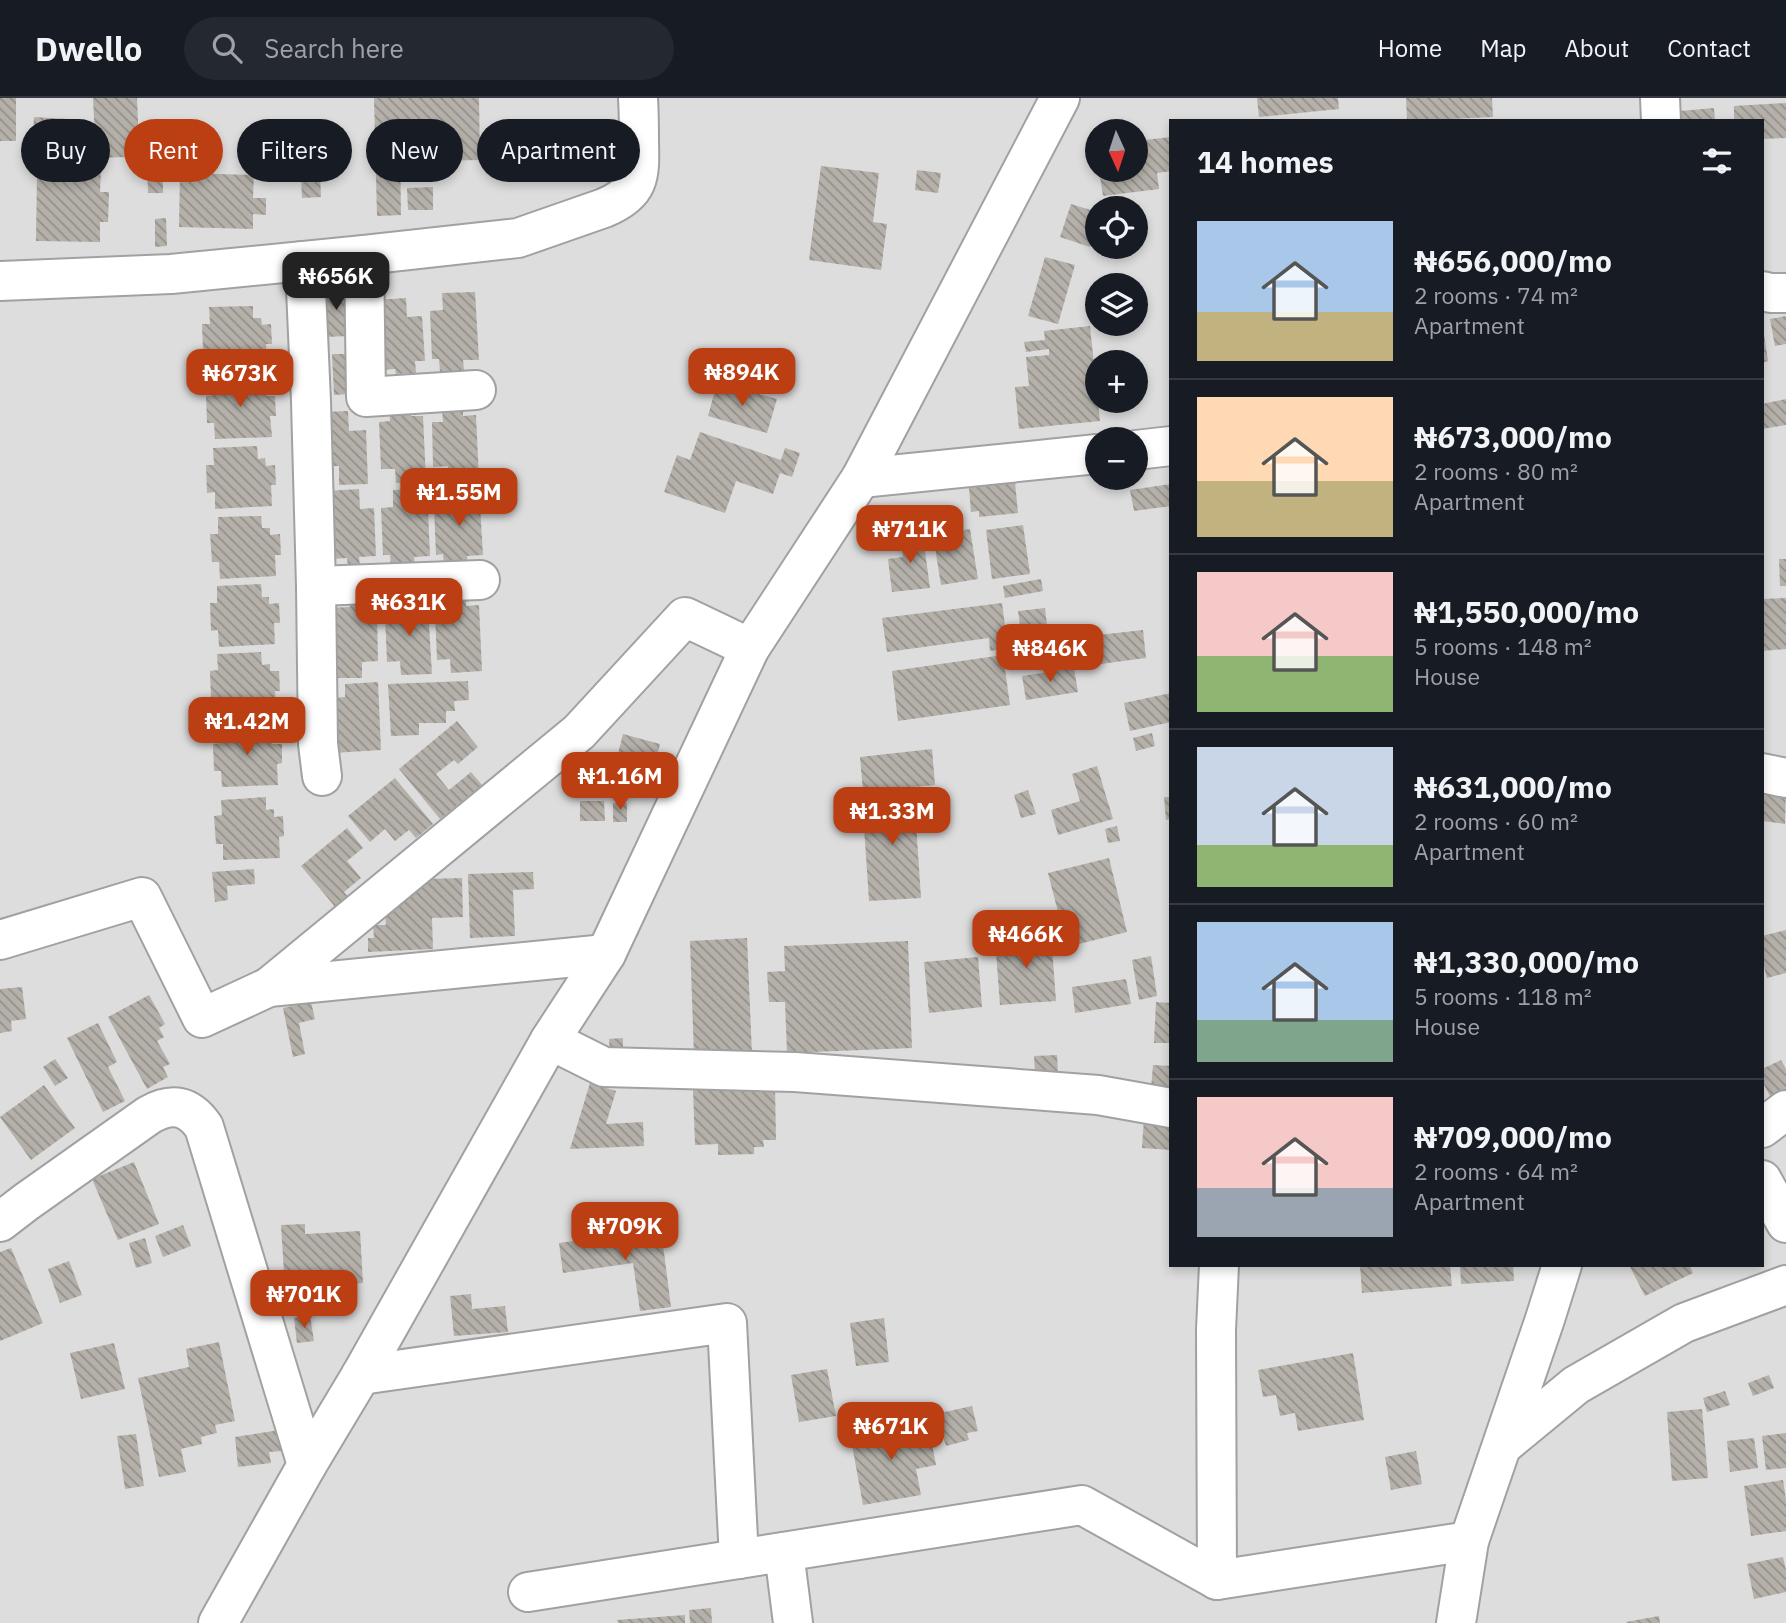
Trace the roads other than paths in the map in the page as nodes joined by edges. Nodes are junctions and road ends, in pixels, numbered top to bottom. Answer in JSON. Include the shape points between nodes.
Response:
{"nodes":[{"id":1,"x":638,"y":98,"type":"edge"},
{"id":2,"x":1060,"y":98,"type":"edge"},
{"id":3,"x":1660,"y":98,"type":"edge"},
{"id":4,"x":1661,"y":119,"type":"edge"},
{"id":5,"x":364,"y":255,"type":"junction"},
{"id":6,"x":303,"y":261,"type":"junction"},
{"id":7,"x":0,"y":281,"type":"edge"},
{"id":8,"x":1764,"y":292,"type":"edge"},
{"id":9,"x":1786,"y":293,"type":"edge"},
{"id":10,"x":476,"y":390,"type":"dead end"},
{"id":11,"x":1169,"y":446,"type":"edge"},
{"id":12,"x":1148,"y":449,"type":"edge"},
{"id":13,"x":1085,"y":455,"type":"edge"},
{"id":14,"x":862,"y":478,"type":"junction"},
{"id":15,"x":480,"y":580,"type":"dead end"},
{"id":16,"x":316,"y":586,"type":"junction"},
{"id":17,"x":750,"y":648,"type":"junction"},
{"id":18,"x":1764,"y":773,"type":"edge"},
{"id":19,"x":322,"y":776,"type":"dead end"},
{"id":20,"x":1786,"y":778,"type":"edge"},
{"id":21,"x":0,"y":940,"type":"edge"},
{"id":22,"x":606,"y":954,"type":"junction"},
{"id":23,"x":269,"y":987,"type":"junction"},
{"id":24,"x":550,"y":1040,"type":"junction"},
{"id":25,"x":1169,"y":1108,"type":"edge"},
{"id":26,"x":1786,"y":1110,"type":"edge"},
{"id":27,"x":1764,"y":1126,"type":"edge"},
{"id":28,"x":1764,"y":1184,"type":"edge"},
{"id":29,"x":0,"y":1222,"type":"edge"},
{"id":30,"x":1786,"y":1223,"type":"edge"},
{"id":31,"x":1219,"y":1267,"type":"edge"},
{"id":32,"x":1561,"y":1267,"type":"edge"},
{"id":33,"x":1786,"y":1286,"type":"edge"},
{"id":34,"x":361,"y":1375,"type":"junction"},
{"id":35,"x":1502,"y":1446,"type":"junction"},
{"id":36,"x":307,"y":1465,"type":"junction"},
{"id":37,"x":1469,"y":1541,"type":"junction"},
{"id":38,"x":784,"y":1552,"type":"junction"},
{"id":39,"x":739,"y":1559,"type":"junction"},
{"id":40,"x":1217,"y":1580,"type":"junction"},
{"id":41,"x":528,"y":1592,"type":"dead end"},
{"id":42,"x":218,"y":1623,"type":"edge"},
{"id":43,"x":793,"y":1623,"type":"edge"},
{"id":44,"x":1456,"y":1623,"type":"edge"}],
"edges":[{"from":1,"to":5,"type":"street","via":[[640,172],[635,185],[616,203],[518,238]]},
{"from":2,"to":14,"type":"street"},
{"from":3,"to":4,"type":"street"},
{"from":5,"to":6,"type":"street"},
{"from":5,"to":10,"type":"street","via":[[366,397]]},
{"from":6,"to":7,"type":"street","via":[[171,274]]},
{"from":6,"to":16,"type":"street"},
{"from":8,"to":9,"type":"street"},
{"from":11,"to":12,"type":"street"},
{"from":13,"to":14,"type":"street"},
{"from":14,"to":17,"type":"street"},
{"from":15,"to":16,"type":"street"},
{"from":16,"to":19,"type":"street"},
{"from":17,"to":22,"type":"street"},
{"from":17,"to":23,"type":"street","via":[[685,617],[579,732]]},
{"from":18,"to":20,"type":"street"},
{"from":21,"to":23,"type":"street","via":[[142,897],[202,1018]]},
{"from":22,"to":23,"type":"street"},
{"from":22,"to":24,"type":"street"},
{"from":24,"to":25,"type":"street","via":[[604,1067],[795,1072],[1098,1096]]},
{"from":24,"to":34,"type":"street"},
{"from":26,"to":27,"type":"street"},
{"from":28,"to":30,"type":"street"},
{"from":29,"to":36,"type":"street","via":[[158,1110],[179,1107],[198,1118]]},
{"from":31,"to":40,"type":"street"},
{"from":32,"to":35,"type":"street"},
{"from":33,"to":35,"type":"street","via":[[1684,1323],[1576,1385]]},
{"from":34,"to":36,"type":"street"},
{"from":34,"to":39,"type":"street","via":[[727,1323]]},
{"from":35,"to":37,"type":"street"},
{"from":36,"to":42,"type":"street"},
{"from":37,"to":40,"type":"street"},
{"from":37,"to":44,"type":"street"},
{"from":38,"to":39,"type":"street"},
{"from":38,"to":40,"type":"street","via":[[1082,1505]]},
{"from":38,"to":43,"type":"street"},
{"from":39,"to":41,"type":"street"}]}
